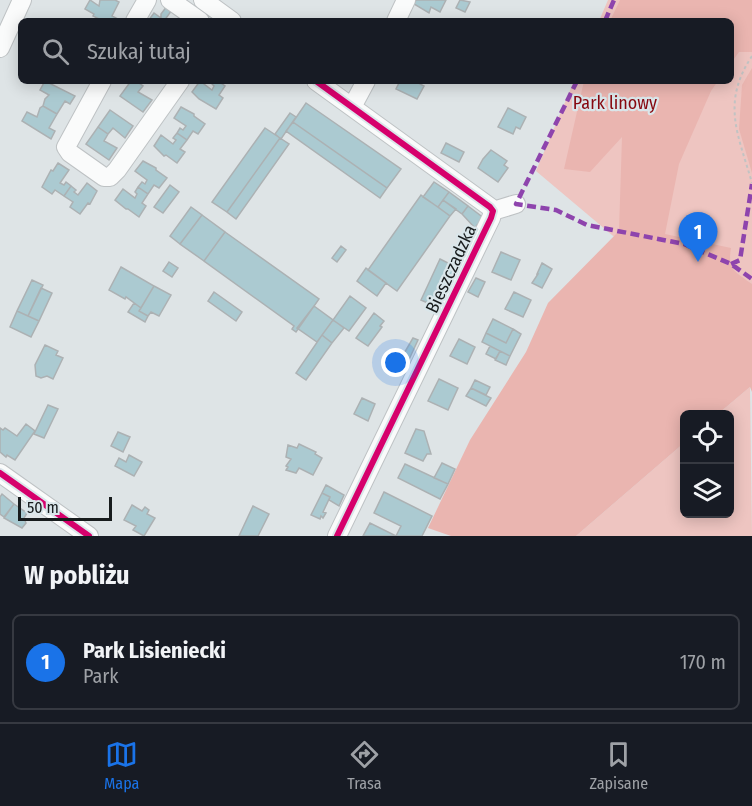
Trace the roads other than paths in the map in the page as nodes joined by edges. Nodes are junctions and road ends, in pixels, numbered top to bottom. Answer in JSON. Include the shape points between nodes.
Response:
{"nodes":[{"id":1,"x":22,"y":0,"type":"edge"},
{"id":2,"x":147,"y":0,"type":"edge"},
{"id":3,"x":170,"y":0,"type":"edge"},
{"id":4,"x":203,"y":0,"type":"edge"},
{"id":5,"x":406,"y":0,"type":"edge"},
{"id":6,"x":137,"y":18,"type":"edge"},
{"id":7,"x":196,"y":18,"type":"edge"},
{"id":8,"x":225,"y":18,"type":"edge"},
{"id":9,"x":397,"y":18,"type":"edge"},
{"id":10,"x":0,"y":48,"type":"edge"},
{"id":11,"x":100,"y":84,"type":"edge"},
{"id":12,"x":178,"y":84,"type":"edge"},
{"id":13,"x":320,"y":84,"type":"edge"},
{"id":14,"x":364,"y":84,"type":"edge"},
{"id":15,"x":352,"y":107,"type":"junction"},
{"id":16,"x":516,"y":204,"type":"dead end"},
{"id":17,"x":493,"y":211,"type":"junction"},
{"id":18,"x":0,"y":472,"type":"edge"},
{"id":19,"x":89,"y":536,"type":"edge"},
{"id":20,"x":337,"y":536,"type":"edge"}],
"edges":[{"from":1,"to":10,"type":"street"},
{"from":2,"to":6,"type":"street"},
{"from":3,"to":7,"type":"street"},
{"from":4,"to":8,"type":"street"},
{"from":5,"to":9,"type":"street"},
{"from":11,"to":12,"type":"street","via":[[66,147],[104,177],[117,170]]},
{"from":13,"to":15,"type":"street","name":"Bieszczadzka"},
{"from":14,"to":15,"type":"street"},
{"from":15,"to":17,"type":"street","name":"Bieszczadzka"},
{"from":16,"to":17,"type":"street"},
{"from":17,"to":20,"type":"street","name":"Bieszczadzka"},
{"from":18,"to":19,"type":"street"}]}
